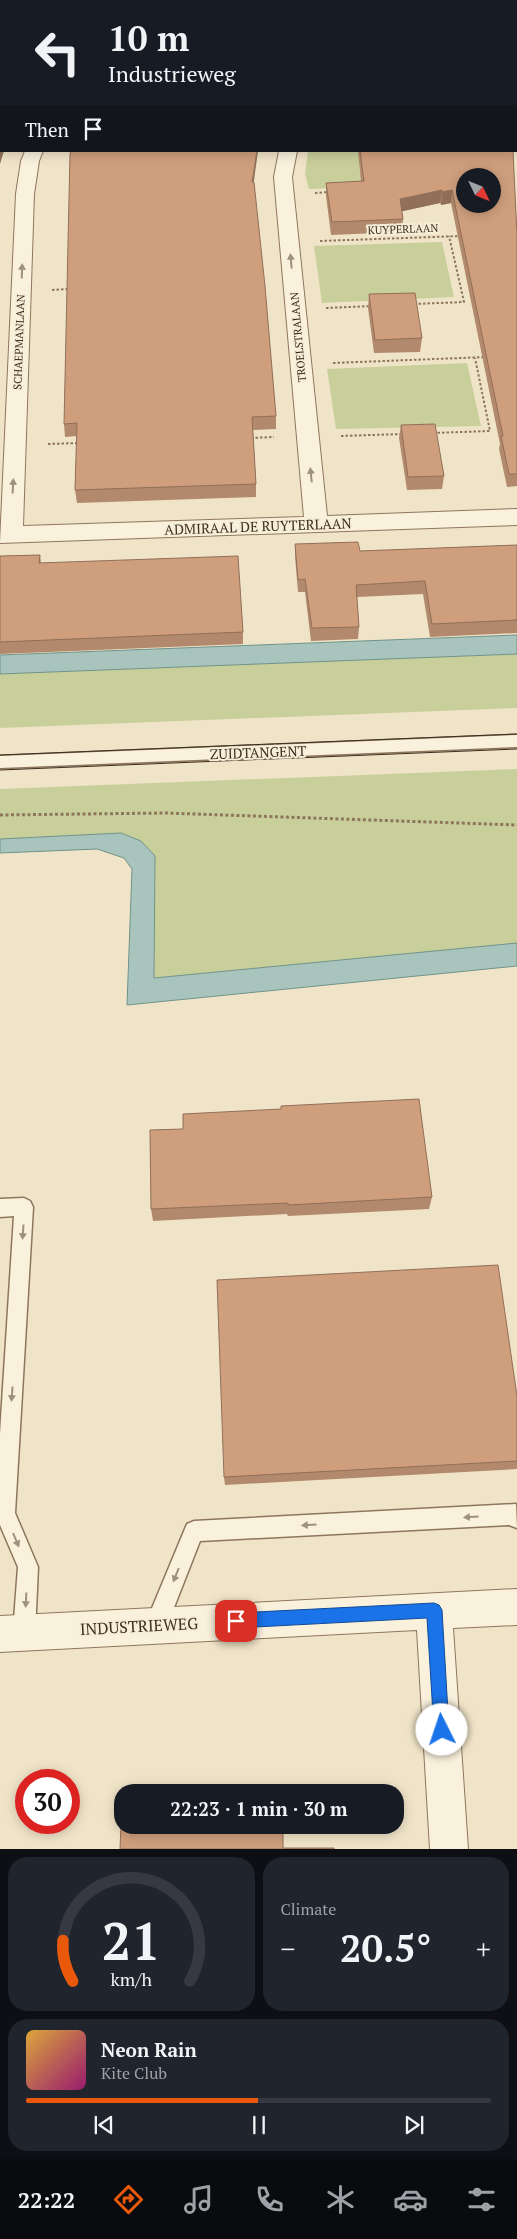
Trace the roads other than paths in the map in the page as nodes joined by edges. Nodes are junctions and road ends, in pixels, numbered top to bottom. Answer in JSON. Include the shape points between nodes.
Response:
{"nodes":[{"id":1,"x":34,"y":152,"type":"edge"},
{"id":2,"x":288,"y":152,"type":"edge"},
{"id":3,"x":517,"y":517,"type":"edge"},
{"id":4,"x":316,"y":524,"type":"junction"},
{"id":5,"x":5,"y":535,"type":"edge"},
{"id":6,"x":517,"y":742,"type":"edge"},
{"id":7,"x":0,"y":762,"type":"edge"},
{"id":8,"x":0,"y":1208,"type":"edge"},
{"id":9,"x":2,"y":1513,"type":"edge"},
{"id":10,"x":517,"y":1518,"type":"edge"},
{"id":11,"x":517,"y":1607,"type":"edge"},
{"id":12,"x":434,"y":1610,"type":"junction"},
{"id":13,"x":156,"y":1625,"type":"junction"},
{"id":14,"x":12,"y":1633,"type":"edge"},
{"id":15,"x":450,"y":1849,"type":"edge"}],
"edges":[{"from":5,"to":1,"type":"street","name":"SCHAEPMANLAAN","one_way":true,"via":[[14,446],[25,194]]},
{"from":4,"to":2,"type":"street","name":"TROELSTRALAAN","one_way":true,"via":[[283,177]]},
{"from":3,"to":4,"type":"street","name":"ADMIRAAL DE RUYTERLAAN"},
{"from":4,"to":5,"type":"street","name":"ADMIRAAL DE RUYTERLAAN"},
{"from":6,"to":7,"type":"lane","name":"ZUIDTANGENT"},
{"from":8,"to":9,"type":"lane","one_way":true,"via":[[24,1207]]},
{"from":9,"to":14,"type":"lane","one_way":true,"via":[[28,1567]]},
{"from":10,"to":13,"type":"lane","one_way":true,"via":[[516,1514],[194,1531]]},
{"from":11,"to":12,"type":"street","name":"INDUSTRIEWEG"},
{"from":12,"to":13,"type":"street","name":"INDUSTRIEWEG"},
{"from":12,"to":15,"type":"street"},
{"from":13,"to":14,"type":"street","name":"INDUSTRIEWEG"}]}
